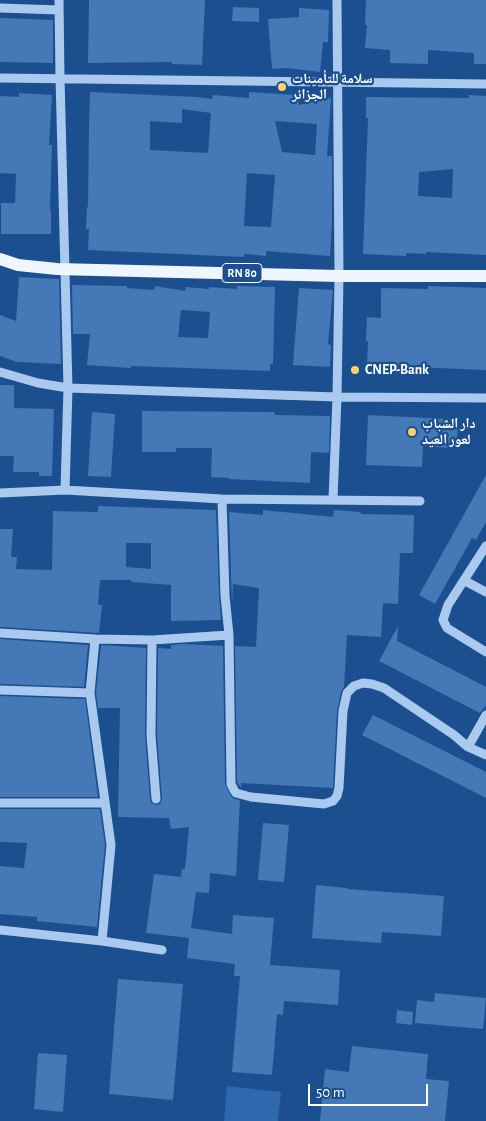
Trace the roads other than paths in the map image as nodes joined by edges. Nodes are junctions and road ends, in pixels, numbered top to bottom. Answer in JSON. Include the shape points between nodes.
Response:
{"nodes":[{"id":1,"x":337,"y":0,"type":"edge"},
{"id":2,"x":59,"y":5,"type":"edge"},
{"id":3,"x":0,"y":8,"type":"edge"},
{"id":4,"x":0,"y":78,"type":"edge"},
{"id":5,"x":60,"y":78,"type":"junction"},
{"id":6,"x":338,"y":82,"type":"junction"},
{"id":7,"x":486,"y":84,"type":"edge"},
{"id":8,"x":0,"y":260,"type":"edge"},
{"id":9,"x":65,"y":269,"type":"junction"},
{"id":10,"x":339,"y":276,"type":"junction"},
{"id":11,"x":486,"y":276,"type":"edge"},
{"id":12,"x":0,"y":372,"type":"edge"},
{"id":13,"x":68,"y":388,"type":"junction"},
{"id":14,"x":337,"y":398,"type":"junction"},
{"id":15,"x":486,"y":398,"type":"edge"},
{"id":16,"x":65,"y":490,"type":"junction"},
{"id":17,"x":0,"y":493,"type":"edge"},
{"id":18,"x":222,"y":499,"type":"junction"},
{"id":19,"x":333,"y":500,"type":"junction"},
{"id":20,"x":420,"y":501,"type":"dead end"},
{"id":21,"x":486,"y":546,"type":"edge"},
{"id":22,"x":465,"y":581,"type":"junction"},
{"id":23,"x":486,"y":592,"type":"edge"},
{"id":24,"x":0,"y":633,"type":"edge"},
{"id":25,"x":229,"y":635,"type":"junction"},
{"id":26,"x":94,"y":639,"type":"junction"},
{"id":27,"x":152,"y":640,"type":"junction"},
{"id":28,"x":486,"y":652,"type":"edge"},
{"id":29,"x":0,"y":690,"type":"edge"},
{"id":30,"x":90,"y":694,"type":"junction"},
{"id":31,"x":486,"y":715,"type":"edge"},
{"id":32,"x":468,"y":747,"type":"junction"},
{"id":33,"x":486,"y":755,"type":"edge"},
{"id":34,"x":156,"y":799,"type":"dead end"},
{"id":35,"x":0,"y":803,"type":"edge"},
{"id":36,"x":105,"y":803,"type":"junction"},
{"id":37,"x":0,"y":930,"type":"edge"},
{"id":38,"x":102,"y":941,"type":"junction"},
{"id":39,"x":162,"y":950,"type":"dead end"}],
"edges":[{"from":1,"to":6,"type":"street"},
{"from":2,"to":3,"type":"street"},
{"from":2,"to":5,"type":"street"},
{"from":4,"to":5,"type":"street"},
{"from":5,"to":6,"type":"street"},
{"from":5,"to":9,"type":"street"},
{"from":6,"to":7,"type":"street"},
{"from":6,"to":10,"type":"street"},
{"from":8,"to":9,"type":"main road","number":"RN 80"},
{"from":9,"to":10,"type":"main road","number":"RN 80"},
{"from":9,"to":13,"type":"street"},
{"from":10,"to":11,"type":"main road","number":"RN 80"},
{"from":10,"to":14,"type":"street"},
{"from":12,"to":13,"type":"street"},
{"from":13,"to":14,"type":"street"},
{"from":13,"to":16,"type":"street"},
{"from":14,"to":15,"type":"street"},
{"from":14,"to":19,"type":"street"},
{"from":16,"to":17,"type":"street"},
{"from":16,"to":18,"type":"street"},
{"from":18,"to":19,"type":"street"},
{"from":18,"to":25,"type":"street"},
{"from":19,"to":20,"type":"street"},
{"from":21,"to":22,"type":"street"},
{"from":22,"to":23,"type":"street"},
{"from":22,"to":28,"type":"street","via":[[448,605],[444,624]]},
{"from":24,"to":26,"type":"street"},
{"from":25,"to":27,"type":"street"},
{"from":25,"to":32,"type":"street","via":[[231,784],[242,796],[324,804],[333,801],[339,788],[343,711],[348,694],[354,686],[363,683],[384,688]]},
{"from":26,"to":27,"type":"street"},
{"from":26,"to":30,"type":"street"},
{"from":27,"to":34,"type":"street","via":[[151,735]]},
{"from":29,"to":30,"type":"street"},
{"from":30,"to":36,"type":"street"},
{"from":31,"to":32,"type":"street"},
{"from":32,"to":33,"type":"street"},
{"from":35,"to":36,"type":"street"},
{"from":36,"to":38,"type":"street","via":[[111,845]]},
{"from":37,"to":38,"type":"street"},
{"from":38,"to":39,"type":"street"}]}
